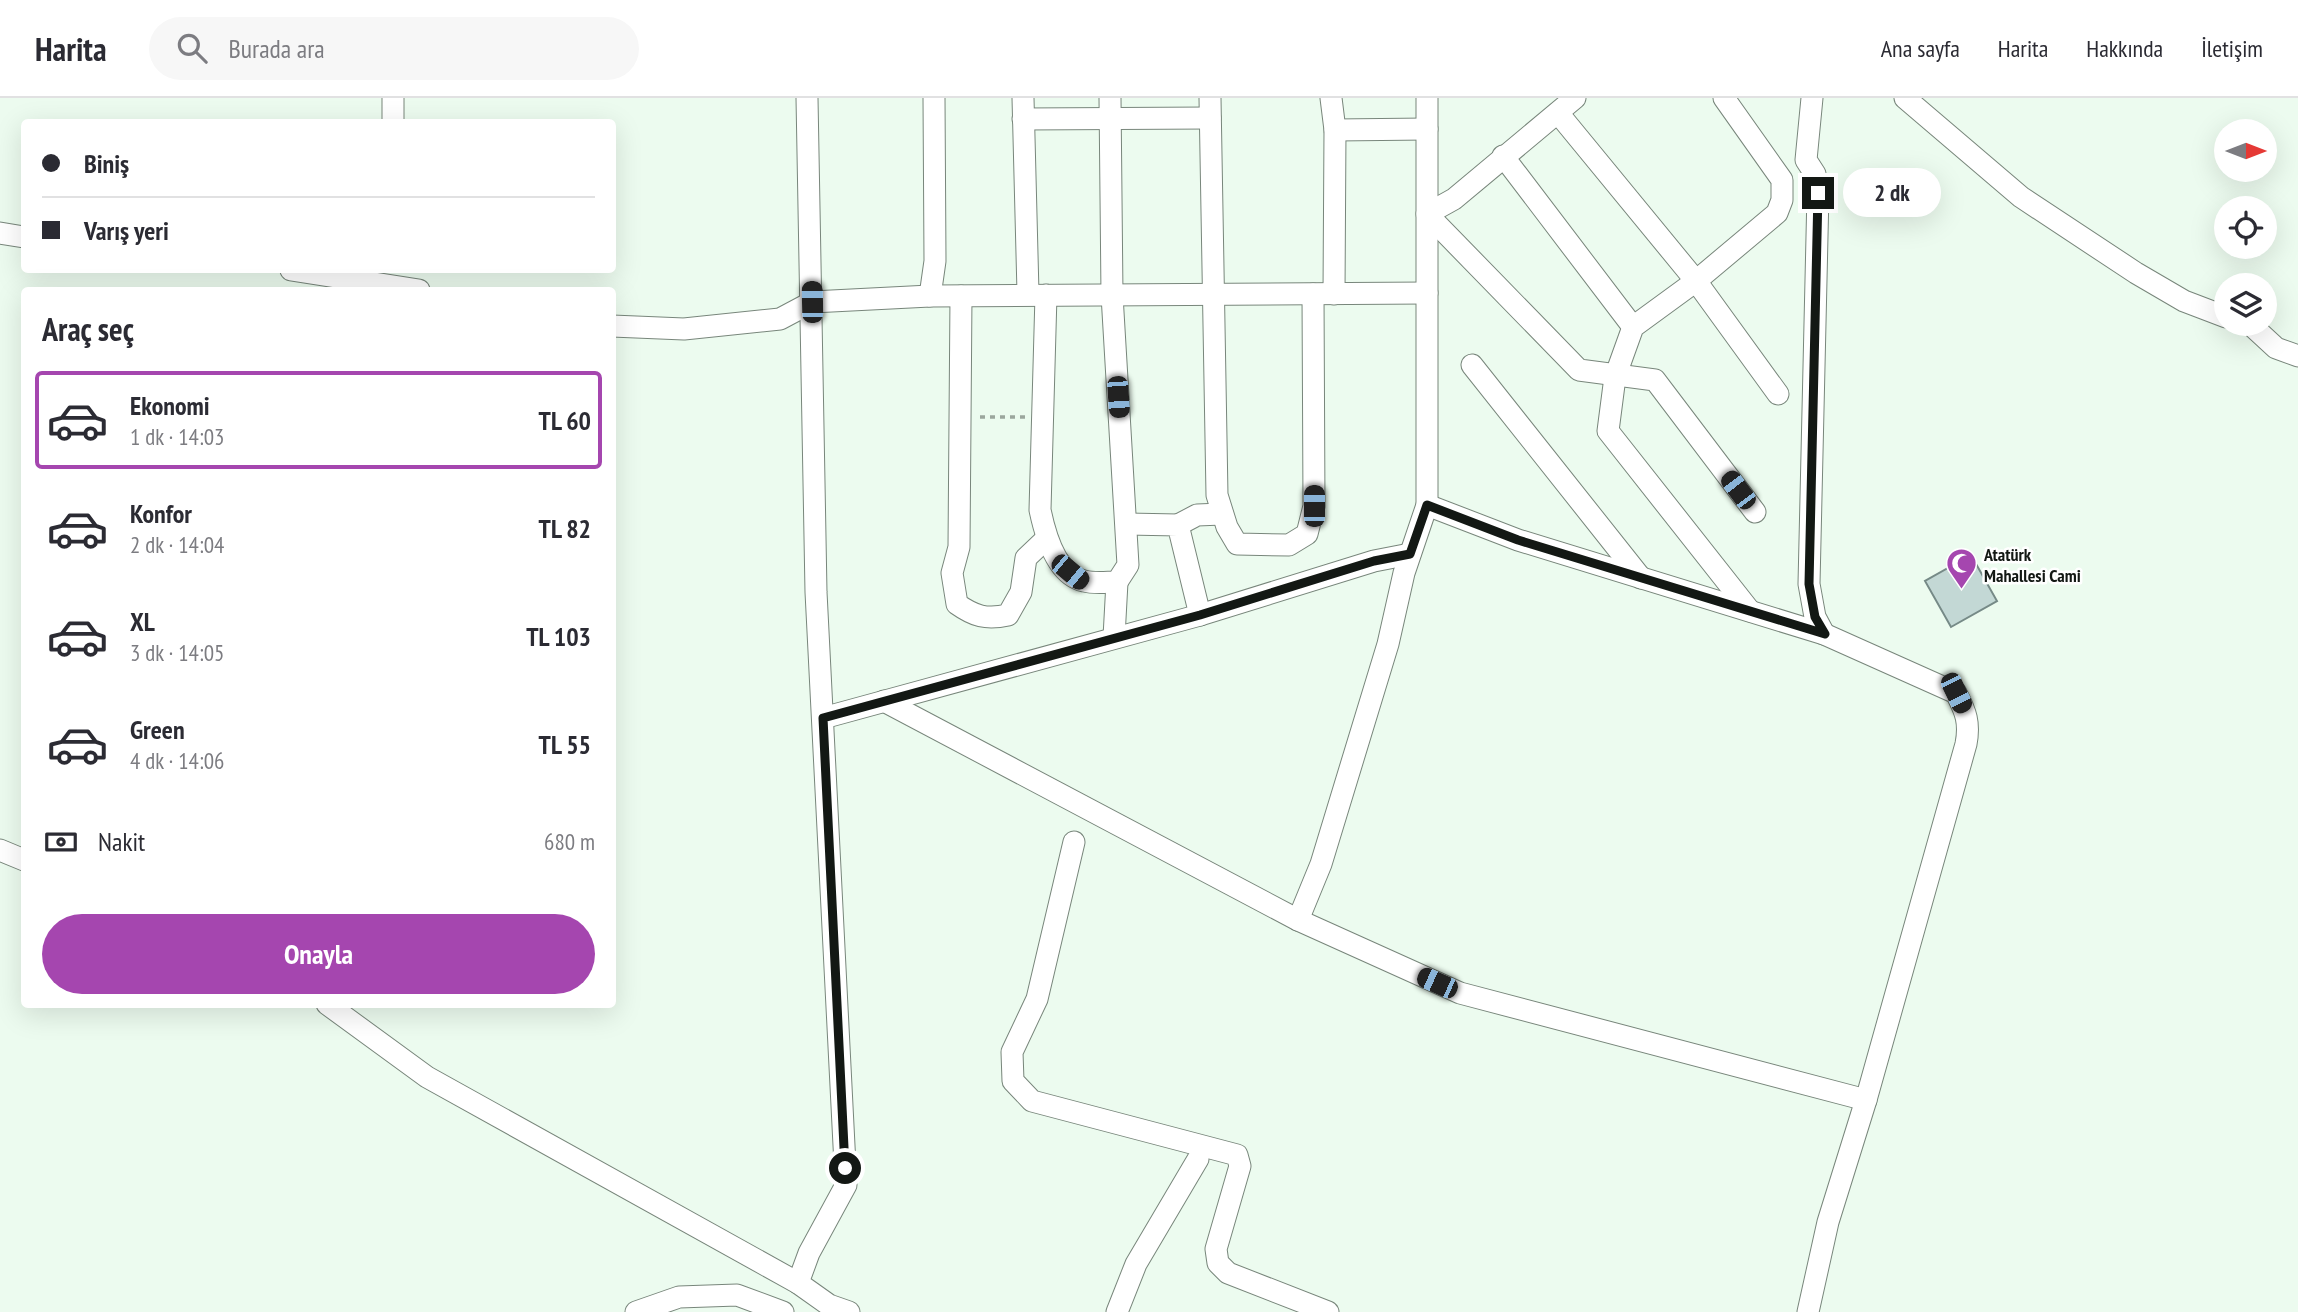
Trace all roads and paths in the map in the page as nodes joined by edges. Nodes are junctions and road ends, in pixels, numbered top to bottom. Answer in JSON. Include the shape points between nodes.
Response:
{"nodes":[{"id":1,"x":393,"y":98,"type":"edge"},
{"id":2,"x":807,"y":98,"type":"edge"},
{"id":3,"x":934,"y":98,"type":"edge"},
{"id":4,"x":1331,"y":98,"type":"edge"},
{"id":5,"x":1427,"y":98,"type":"edge"},
{"id":6,"x":1575,"y":98,"type":"edge"},
{"id":7,"x":1724,"y":98,"type":"edge"},
{"id":8,"x":1812,"y":98,"type":"edge"},
{"id":9,"x":1905,"y":98,"type":"edge"},
{"id":10,"x":1110,"y":108,"type":"edge"},
{"id":11,"x":1210,"y":108,"type":"edge"},
{"id":12,"x":1023,"y":109,"type":"edge"},
{"id":13,"x":1558,"y":113,"type":"junction"},
{"id":14,"x":393,"y":119,"type":"edge"},
{"id":15,"x":1427,"y":128,"type":"junction"},
{"id":16,"x":1335,"y":130,"type":"junction"},
{"id":17,"x":1503,"y":156,"type":"junction"},
{"id":18,"x":1427,"y":214,"type":"junction"},
{"id":19,"x":0,"y":233,"type":"edge"},
{"id":20,"x":21,"y":236,"type":"edge"},
{"id":21,"x":319,"y":273,"type":"edge"},
{"id":22,"x":1696,"y":281,"type":"junction"},
{"id":23,"x":411,"y":283,"type":"edge"},
{"id":24,"x":1427,"y":293,"type":"junction"},
{"id":25,"x":1037,"y":294,"type":"junction"},
{"id":26,"x":1211,"y":294,"type":"junction"},
{"id":27,"x":1323,"y":294,"type":"junction"},
{"id":28,"x":1112,"y":295,"type":"junction"},
{"id":29,"x":930,"y":296,"type":"junction"},
{"id":30,"x":961,"y":296,"type":"junction"},
{"id":31,"x":812,"y":302,"type":"junction"},
{"id":32,"x":2214,"y":312,"type":"edge"},
{"id":33,"x":616,"y":326,"type":"edge"},
{"id":34,"x":1633,"y":327,"type":"junction"},
{"id":35,"x":2262,"y":336,"type":"edge"},
{"id":36,"x":2298,"y":356,"type":"edge"},
{"id":37,"x":1472,"y":365,"type":"dead end"},
{"id":38,"x":1615,"y":377,"type":"junction"},
{"id":39,"x":1778,"y":394,"type":"dead end"},
{"id":40,"x":1043,"y":416,"type":"junction"},
{"id":41,"x":961,"y":417,"type":"junction"},
{"id":42,"x":1427,"y":505,"type":"junction"},
{"id":43,"x":1755,"y":512,"type":"dead end"},
{"id":44,"x":1222,"y":514,"type":"junction"},
{"id":45,"x":1127,"y":524,"type":"junction"},
{"id":46,"x":1178,"y":526,"type":"junction"},
{"id":47,"x":1046,"y":539,"type":"junction"},
{"id":48,"x":1410,"y":554,"type":"junction"},
{"id":49,"x":1641,"y":578,"type":"junction"},
{"id":50,"x":1117,"y":582,"type":"junction"},
{"id":51,"x":1750,"y":611,"type":"junction"},
{"id":52,"x":1200,"y":615,"type":"junction"},
{"id":53,"x":1825,"y":634,"type":"junction"},
{"id":54,"x":1114,"y":637,"type":"junction"},
{"id":55,"x":884,"y":701,"type":"junction"},
{"id":56,"x":823,"y":718,"type":"junction"},
{"id":57,"x":1074,"y":842,"type":"dead end"},
{"id":58,"x":0,"y":850,"type":"edge"},
{"id":59,"x":21,"y":859,"type":"edge"},
{"id":60,"x":1298,"y":920,"type":"junction"},
{"id":61,"x":333,"y":1008,"type":"edge"},
{"id":62,"x":1866,"y":1100,"type":"junction"},
{"id":63,"x":1198,"y":1159,"type":"dead end"},
{"id":64,"x":799,"y":1283,"type":"junction"},
{"id":65,"x":636,"y":1312,"type":"edge"},
{"id":66,"x":783,"y":1312,"type":"edge"},
{"id":67,"x":849,"y":1312,"type":"edge"},
{"id":68,"x":1118,"y":1312,"type":"edge"},
{"id":69,"x":1328,"y":1312,"type":"edge"},
{"id":70,"x":1808,"y":1312,"type":"edge"}],
"edges":[{"from":1,"to":14,"type":"street"},
{"from":2,"to":31,"type":"street"},
{"from":3,"to":29,"type":"street"},
{"from":4,"to":16,"type":"street"},
{"from":5,"to":15,"type":"street"},
{"from":6,"to":13,"type":"street"},
{"from":7,"to":22,"type":"street","via":[[1782,180],[1782,200],[1777,213]]},
{"from":8,"to":53,"type":"street","via":[[1806,160],[1815,174],[1818,193],[1809,584],[1815,617]]},
{"from":9,"to":32,"type":"street","via":[[2021,197],[2136,273]]},
{"from":10,"to":11,"type":"street"},
{"from":10,"to":12,"type":"street"},
{"from":10,"to":28,"type":"street"},
{"from":11,"to":26,"type":"street"},
{"from":12,"to":25,"type":"street"},
{"from":13,"to":17,"type":"street"},
{"from":13,"to":22,"type":"street"},
{"from":15,"to":16,"type":"street"},
{"from":15,"to":18,"type":"street"},
{"from":16,"to":27,"type":"street"},
{"from":17,"to":18,"type":"street","via":[[1454,199]]},
{"from":17,"to":34,"type":"street"},
{"from":18,"to":24,"type":"street"},
{"from":18,"to":38,"type":"street","via":[[1579,370]]},
{"from":19,"to":20,"type":"street"},
{"from":21,"to":23,"type":"street"},
{"from":22,"to":34,"type":"street"},
{"from":22,"to":39,"type":"street"},
{"from":24,"to":27,"type":"street"},
{"from":24,"to":42,"type":"street"},
{"from":25,"to":28,"type":"street"},
{"from":25,"to":30,"type":"street"},
{"from":25,"to":40,"type":"street"},
{"from":26,"to":27,"type":"street"},
{"from":26,"to":28,"type":"street"},
{"from":26,"to":44,"type":"street","via":[[1217,495]]},
{"from":27,"to":44,"type":"street","via":[[1314,506],[1307,534],[1289,545],[1237,544]]},
{"from":28,"to":45,"type":"street"},
{"from":29,"to":30,"type":"street"},
{"from":29,"to":31,"type":"street"},
{"from":30,"to":41,"type":"street"},
{"from":31,"to":33,"type":"street","via":[[780,319],[749,323],[684,330]]},
{"from":31,"to":56,"type":"street","via":[[816,592]]},
{"from":34,"to":38,"type":"street"},
{"from":35,"to":36,"type":"street","via":[[2276,348]]},
{"from":37,"to":49,"type":"street"},
{"from":38,"to":43,"type":"street","via":[[1655,380]]},
{"from":38,"to":51,"type":"street","via":[[1608,431]]},
{"from":40,"to":41,"type":"path"},
{"from":40,"to":47,"type":"street","via":[[1040,510]]},
{"from":41,"to":47,"type":"street","via":[[959,547],[951,573],[957,604],[981,617],[1008,615],[1021,592],[1026,558]]},
{"from":42,"to":48,"type":"street"},
{"from":42,"to":49,"type":"street","via":[[1518,540]]},
{"from":44,"to":46,"type":"street","via":[[1197,515]]},
{"from":45,"to":46,"type":"street"},
{"from":45,"to":50,"type":"street","via":[[1128,565]]},
{"from":46,"to":52,"type":"street"},
{"from":47,"to":50,"type":"street","via":[[1059,562],[1082,581]]},
{"from":48,"to":52,"type":"street"},
{"from":48,"to":60,"type":"street","via":[[1388,644],[1321,864]]},
{"from":49,"to":51,"type":"street"},
{"from":50,"to":54,"type":"street"},
{"from":51,"to":53,"type":"street"},
{"from":52,"to":54,"type":"street"},
{"from":53,"to":62,"type":"street","via":[[1956,693],[1970,724]]},
{"from":54,"to":55,"type":"street"},
{"from":55,"to":56,"type":"street"},
{"from":55,"to":60,"type":"street"},
{"from":56,"to":64,"type":"street","via":[[846,1185],[809,1253]]},
{"from":57,"to":69,"type":"street","via":[[1037,999],[1012,1052],[1013,1081],[1032,1101],[1237,1155],[1240,1166],[1216,1249],[1218,1263],[1228,1273]]},
{"from":58,"to":59,"type":"street"},
{"from":60,"to":62,"type":"street","via":[[1490,1003]]},
{"from":61,"to":64,"type":"street","via":[[428,1077]]},
{"from":62,"to":70,"type":"street","via":[[1828,1222]]},
{"from":63,"to":68,"type":"street","via":[[1136,1264]]},
{"from":64,"to":67,"type":"street","via":[[829,1305]]},
{"from":65,"to":66,"type":"street","via":[[679,1297],[737,1295]]}]}
